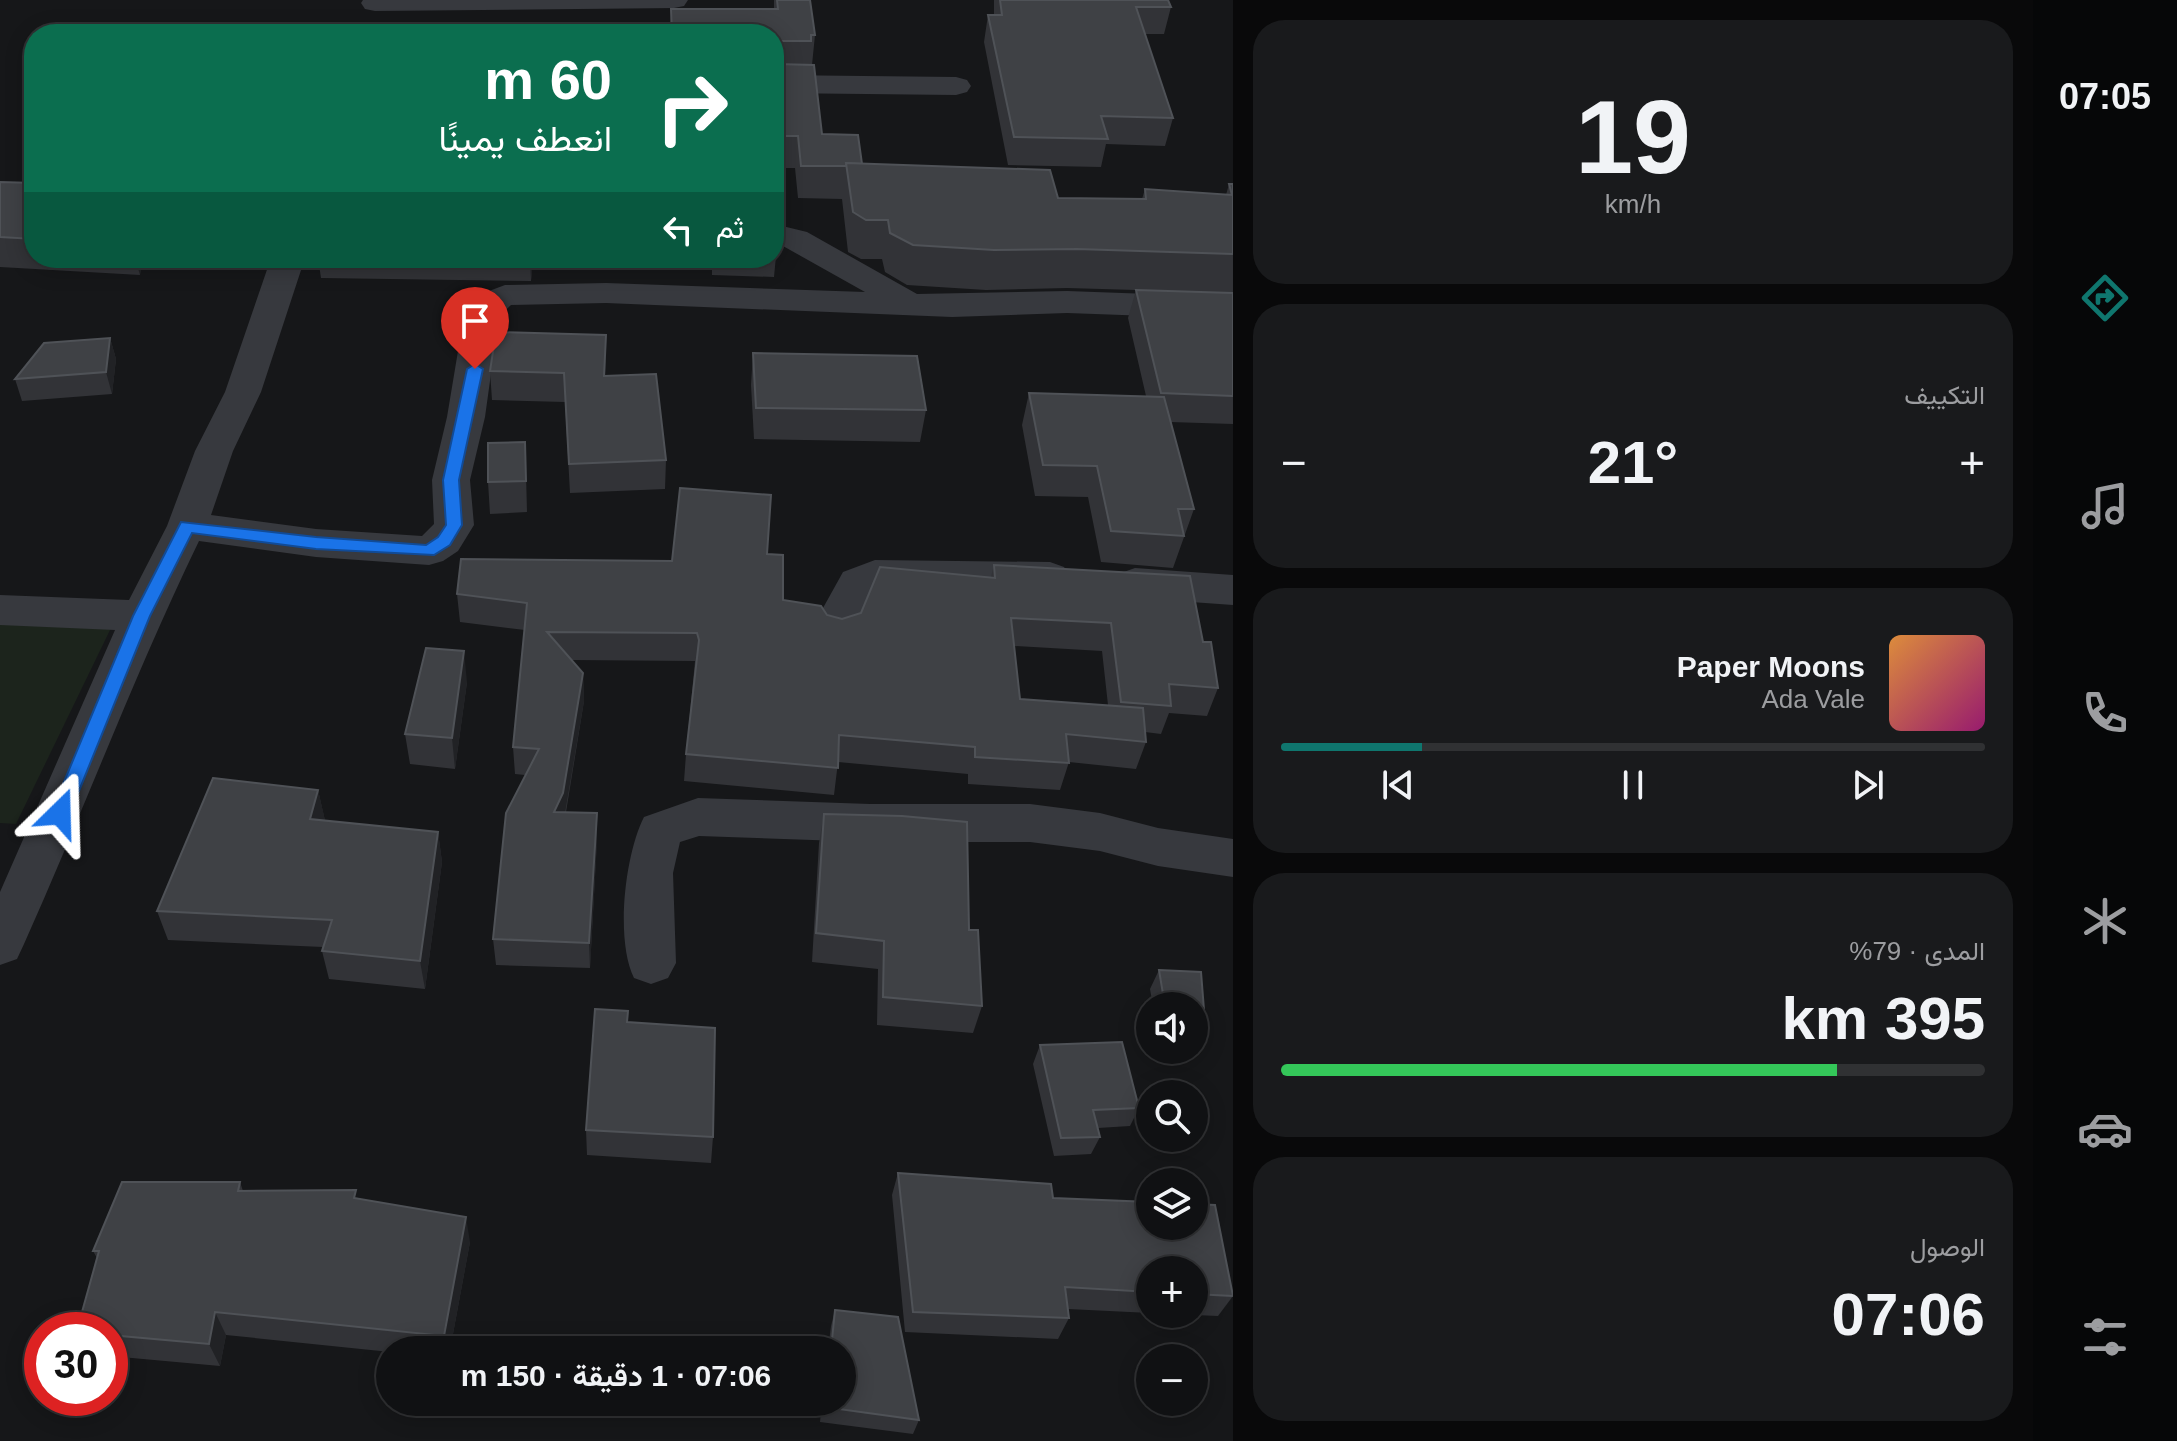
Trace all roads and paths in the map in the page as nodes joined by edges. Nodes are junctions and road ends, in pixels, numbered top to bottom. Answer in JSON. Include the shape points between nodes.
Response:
{"nodes":[{"id":1,"x":674,"y":0,"type":"edge"},
{"id":2,"x":372,"y":9,"type":"edge"},
{"id":3,"x":784,"y":84,"type":"edge"},
{"id":4,"x":956,"y":86,"type":"dead end"},
{"id":5,"x":784,"y":236,"type":"edge"},
{"id":6,"x":285,"y":268,"type":"edge"},
{"id":7,"x":912,"y":304,"type":"junction"},
{"id":8,"x":1233,"y":308,"type":"edge"},
{"id":9,"x":187,"y":526,"type":"junction"},
{"id":10,"x":1233,"y":590,"type":"edge"},
{"id":11,"x":0,"y":610,"type":"edge"},
{"id":12,"x":142,"y":616,"type":"junction"},
{"id":13,"x":839,"y":629,"type":"edge"},
{"id":14,"x":1233,"y":858,"type":"edge"},
{"id":15,"x":0,"y":944,"type":"edge"},
{"id":16,"x":651,"y":963,"type":"dead end"}],
"edges":[{"from":1,"to":2,"type":"street"},
{"from":3,"to":4,"type":"street"},
{"from":5,"to":7,"type":"street"},
{"from":6,"to":9,"type":"street","via":[[243,392],[214,451]]},
{"from":7,"to":8,"type":"street"},
{"from":7,"to":9,"type":"street","via":[[606,293],[505,295],[482,315],[451,480],[454,525],[444,541],[429,551],[389,549]]},
{"from":9,"to":12,"type":"street"},
{"from":10,"to":13,"type":"street","via":[[1030,575],[875,574],[857,582]]},
{"from":11,"to":12,"type":"street"},
{"from":12,"to":15,"type":"street"},
{"from":14,"to":16,"type":"street","via":[[1030,823],[698,817],[660,830],[649,873]]}]}
